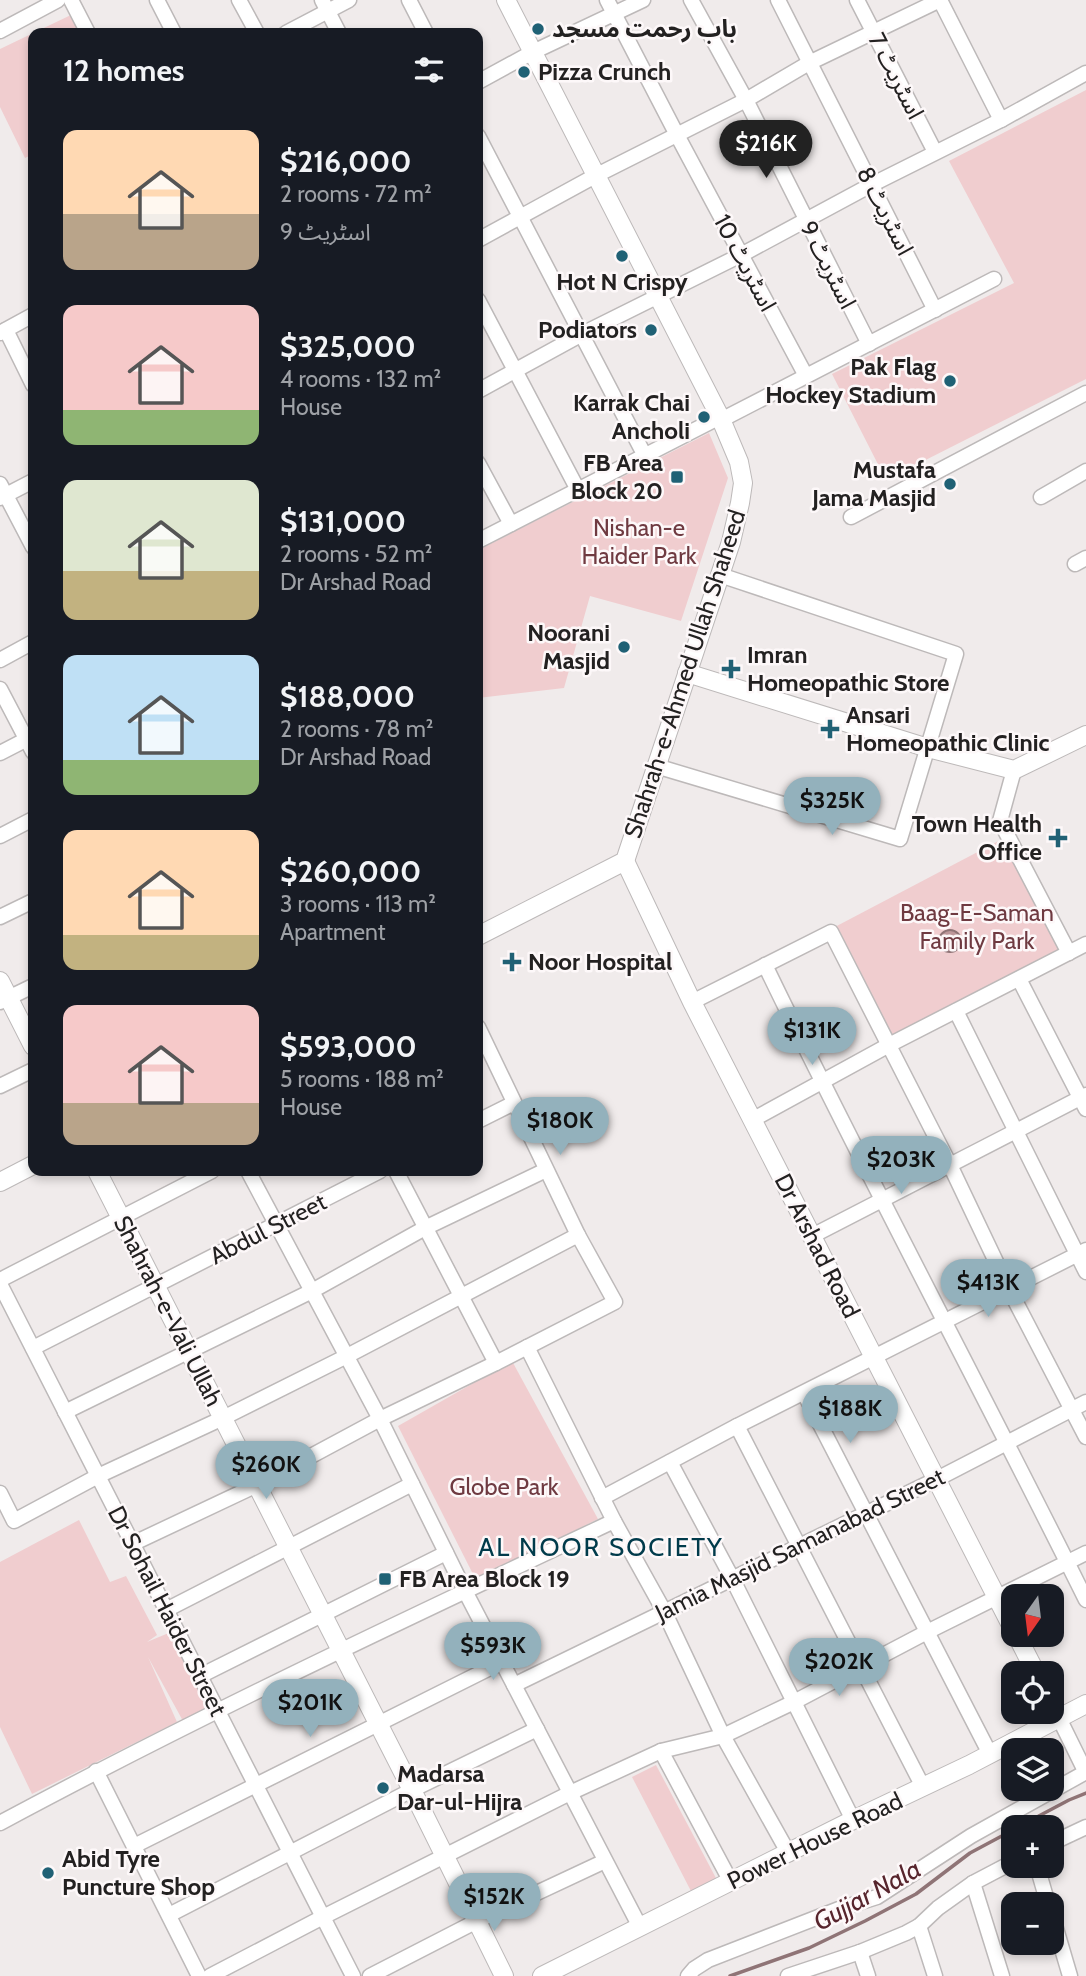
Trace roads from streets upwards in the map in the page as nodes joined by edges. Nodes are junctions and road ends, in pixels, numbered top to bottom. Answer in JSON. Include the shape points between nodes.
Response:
{"nodes":[{"id":1,"x":58,"y":0,"type":"edge"},
{"id":2,"x":71,"y":0,"type":"edge"},
{"id":3,"x":157,"y":0,"type":"edge"},
{"id":4,"x":239,"y":0,"type":"edge"},
{"id":5,"x":349,"y":0,"type":"edge"},
{"id":6,"x":409,"y":0,"type":"edge"},
{"id":7,"x":506,"y":0,"type":"edge"},
{"id":8,"x":607,"y":0,"type":"edge"},
{"id":9,"x":643,"y":0,"type":"edge"},
{"id":10,"x":691,"y":0,"type":"edge"},
{"id":11,"x":778,"y":0,"type":"edge"},
{"id":12,"x":857,"y":0,"type":"edge"},
{"id":13,"x":940,"y":0,"type":"edge"},
{"id":14,"x":325,"y":6,"type":"edge"},
{"id":15,"x":614,"y":15,"type":"junction"},
{"id":16,"x":85,"y":28,"type":"edge"},
{"id":17,"x":171,"y":28,"type":"edge"},
{"id":18,"x":254,"y":28,"type":"edge"},
{"id":19,"x":293,"y":28,"type":"edge"},
{"id":20,"x":336,"y":28,"type":"edge"},
{"id":21,"x":423,"y":28,"type":"edge"},
{"id":22,"x":0,"y":30,"type":"edge"},
{"id":23,"x":874,"y":32,"type":"junction"},
{"id":24,"x":533,"y":52,"type":"junction"},
{"id":25,"x":809,"y":63,"type":"junction"},
{"id":26,"x":1086,"y":73,"type":"edge"},
{"id":27,"x":483,"y":79,"type":"edge"},
{"id":28,"x":746,"y":100,"type":"junction"},
{"id":29,"x":1001,"y":120,"type":"junction"},
{"id":30,"x":677,"y":135,"type":"junction"},
{"id":31,"x":483,"y":146,"type":"edge"},
{"id":32,"x":935,"y":152,"type":"junction"},
{"id":33,"x":595,"y":176,"type":"junction"},
{"id":34,"x":872,"y":185,"type":"junction"},
{"id":35,"x":519,"y":217,"type":"junction"},
{"id":36,"x":805,"y":220,"type":"junction"},
{"id":37,"x":483,"y":237,"type":"edge"},
{"id":38,"x":741,"y":255,"type":"junction"},
{"id":39,"x":994,"y":279,"type":"dead end"},
{"id":40,"x":659,"y":296,"type":"junction"},
{"id":41,"x":483,"y":310,"type":"edge"},
{"id":42,"x":935,"y":310,"type":"junction"},
{"id":43,"x":28,"y":318,"type":"edge"},
{"id":44,"x":3,"y":331,"type":"edge"},
{"id":45,"x":582,"y":334,"type":"junction"},
{"id":46,"x":869,"y":344,"type":"junction"},
{"id":47,"x":515,"y":371,"type":"junction"},
{"id":48,"x":28,"y":376,"type":"edge"},
{"id":49,"x":806,"y":376,"type":"junction"},
{"id":50,"x":483,"y":388,"type":"edge"},
{"id":51,"x":1086,"y":393,"type":"edge"},
{"id":52,"x":721,"y":419,"type":"junction"},
{"id":53,"x":645,"y":456,"type":"junction"},
{"id":54,"x":1086,"y":471,"type":"edge"},
{"id":55,"x":483,"y":472,"type":"edge"},
{"id":56,"x":28,"y":483,"type":"edge"},
{"id":57,"x":578,"y":490,"type":"junction"},
{"id":58,"x":2,"y":492,"type":"edge"},
{"id":59,"x":1041,"y":497,"type":"dead end"},
{"id":60,"x":851,"y":517,"type":"dead end"},
{"id":61,"x":511,"y":524,"type":"junction"},
{"id":62,"x":28,"y":538,"type":"edge"},
{"id":63,"x":483,"y":538,"type":"edge"},
{"id":64,"x":720,"y":575,"type":"junction"},
{"id":65,"x":28,"y":644,"type":"edge"},
{"id":66,"x":2,"y":653,"type":"edge"},
{"id":67,"x":688,"y":673,"type":"junction"},
{"id":68,"x":0,"y":689,"type":"edge"},
{"id":69,"x":1086,"y":735,"type":"edge"},
{"id":70,"x":28,"y":737,"type":"edge"},
{"id":71,"x":28,"y":743,"type":"edge"},
{"id":72,"x":928,"y":748,"type":"junction"},
{"id":73,"x":0,"y":753,"type":"edge"},
{"id":74,"x":656,"y":766,"type":"junction"},
{"id":75,"x":1014,"y":770,"type":"junction"},
{"id":76,"x":28,"y":822,"type":"edge"},
{"id":77,"x":0,"y":836,"type":"edge"},
{"id":78,"x":625,"y":861,"type":"junction"},
{"id":79,"x":28,"y":903,"type":"edge"},
{"id":80,"x":0,"y":917,"type":"edge"},
{"id":81,"x":483,"y":933,"type":"edge"},
{"id":82,"x":1086,"y":944,"type":"edge"},
{"id":83,"x":1069,"y":953,"type":"junction"},
{"id":84,"x":765,"y":965,"type":"junction"},
{"id":85,"x":1018,"y":979,"type":"junction"},
{"id":86,"x":0,"y":982,"type":"edge"},
{"id":87,"x":28,"y":988,"type":"edge"},
{"id":88,"x":4,"y":1000,"type":"edge"},
{"id":89,"x":692,"y":1002,"type":"junction"},
{"id":90,"x":956,"y":1011,"type":"junction"},
{"id":91,"x":28,"y":1038,"type":"edge"},
{"id":92,"x":483,"y":1040,"type":"edge"},
{"id":93,"x":889,"y":1045,"type":"junction"},
{"id":94,"x":28,"y":1072,"type":"edge"},
{"id":95,"x":821,"y":1082,"type":"junction"},
{"id":96,"x":0,"y":1086,"type":"edge"},
{"id":97,"x":1084,"y":1101,"type":"edge"},
{"id":98,"x":514,"y":1102,"type":"junction"},
{"id":99,"x":483,"y":1118,"type":"edge"},
{"id":100,"x":752,"y":1120,"type":"junction"},
{"id":101,"x":1016,"y":1131,"type":"junction"},
{"id":102,"x":950,"y":1165,"type":"junction"},
{"id":103,"x":28,"y":1168,"type":"edge"},
{"id":104,"x":546,"y":1170,"type":"junction"},
{"id":105,"x":100,"y":1176,"type":"edge"},
{"id":106,"x":202,"y":1176,"type":"edge"},
{"id":107,"x":251,"y":1176,"type":"edge"},
{"id":108,"x":370,"y":1176,"type":"edge"},
{"id":109,"x":399,"y":1176,"type":"edge"},
{"id":110,"x":0,"y":1182,"type":"edge"},
{"id":111,"x":883,"y":1199,"type":"junction"},
{"id":112,"x":121,"y":1218,"type":"junction"},
{"id":113,"x":277,"y":1225,"type":"junction"},
{"id":114,"x":425,"y":1228,"type":"junction"},
{"id":115,"x":578,"y":1235,"type":"junction"},
{"id":116,"x":812,"y":1236,"type":"junction"},
{"id":117,"x":1081,"y":1252,"type":"edge"},
{"id":118,"x":1086,"y":1272,"type":"edge"},
{"id":119,"x":0,"y":1282,"type":"edge"},
{"id":120,"x":156,"y":1286,"type":"junction"},
{"id":121,"x":1009,"y":1289,"type":"junction"},
{"id":122,"x":312,"y":1291,"type":"junction"},
{"id":123,"x":461,"y":1295,"type":"junction"},
{"id":124,"x":944,"y":1321,"type":"junction"},
{"id":125,"x":527,"y":1347,"type":"junction"},
{"id":126,"x":33,"y":1348,"type":"junction"},
{"id":127,"x":188,"y":1350,"type":"junction"},
{"id":128,"x":347,"y":1356,"type":"junction"},
{"id":129,"x":874,"y":1356,"type":"junction"},
{"id":130,"x":496,"y":1363,"type":"junction"},
{"id":131,"x":804,"y":1393,"type":"junction"},
{"id":132,"x":1086,"y":1402,"type":"edge"},
{"id":133,"x":1072,"y":1409,"type":"junction"},
{"id":134,"x":65,"y":1412,"type":"junction"},
{"id":135,"x":223,"y":1418,"type":"junction"},
{"id":136,"x":380,"y":1419,"type":"junction"},
{"id":137,"x":737,"y":1426,"type":"junction"},
{"id":138,"x":1086,"y":1437,"type":"edge"},
{"id":139,"x":1008,"y":1442,"type":"junction"},
{"id":140,"x":670,"y":1462,"type":"junction"},
{"id":141,"x":98,"y":1476,"type":"junction"},
{"id":142,"x":937,"y":1479,"type":"junction"},
{"id":143,"x":412,"y":1484,"type":"junction"},
{"id":144,"x":257,"y":1485,"type":"junction"},
{"id":145,"x":0,"y":1493,"type":"edge"},
{"id":146,"x":602,"y":1498,"type":"junction"},
{"id":147,"x":866,"y":1513,"type":"junction"},
{"id":148,"x":614,"y":1521,"type":"junction"},
{"id":149,"x":132,"y":1544,"type":"junction"},
{"id":150,"x":799,"y":1546,"type":"junction"},
{"id":151,"x":289,"y":1548,"type":"junction"},
{"id":152,"x":446,"y":1553,"type":"junction"},
{"id":153,"x":1086,"y":1553,"type":"edge"},
{"id":154,"x":1067,"y":1562,"type":"junction"},
{"id":155,"x":732,"y":1578,"type":"junction"},
{"id":156,"x":465,"y":1591,"type":"junction"},
{"id":157,"x":997,"y":1596,"type":"junction"},
{"id":158,"x":1086,"y":1600,"type":"edge"},
{"id":159,"x":1001,"y":1604,"type":"edge"},
{"id":160,"x":166,"y":1610,"type":"junction"},
{"id":161,"x":664,"y":1611,"type":"junction"},
{"id":162,"x":323,"y":1615,"type":"junction"},
{"id":163,"x":928,"y":1632,"type":"junction"},
{"id":164,"x":341,"y":1650,"type":"junction"},
{"id":165,"x":502,"y":1662,"type":"junction"},
{"id":166,"x":861,"y":1667,"type":"junction"},
{"id":167,"x":200,"y":1676,"type":"junction"},
{"id":168,"x":514,"y":1685,"type":"junction"},
{"id":169,"x":794,"y":1702,"type":"junction"},
{"id":170,"x":1086,"y":1704,"type":"edge"},
{"id":171,"x":1064,"y":1709,"type":"edge"},
{"id":172,"x":218,"y":1711,"type":"junction"},
{"id":173,"x":1035,"y":1724,"type":"edge"},
{"id":174,"x":1064,"y":1724,"type":"edge"},
{"id":175,"x":379,"y":1725,"type":"junction"},
{"id":176,"x":537,"y":1729,"type":"junction"},
{"id":177,"x":723,"y":1736,"type":"junction"},
{"id":178,"x":661,"y":1751,"type":"junction"},
{"id":179,"x":1082,"y":1751,"type":"edge"},
{"id":180,"x":990,"y":1754,"type":"junction"},
{"id":181,"x":96,"y":1771,"type":"junction"},
{"id":182,"x":1086,"y":1773,"type":"edge"},
{"id":183,"x":256,"y":1786,"type":"junction"},
{"id":184,"x":923,"y":1787,"type":"junction"},
{"id":185,"x":412,"y":1790,"type":"junction"},
{"id":186,"x":570,"y":1793,"type":"junction"},
{"id":187,"x":853,"y":1820,"type":"junction"},
{"id":188,"x":0,"y":1823,"type":"edge"},
{"id":189,"x":1086,"y":1827,"type":"edge"},
{"id":190,"x":1064,"y":1837,"type":"edge"},
{"id":191,"x":134,"y":1846,"type":"junction"},
{"id":192,"x":290,"y":1853,"type":"junction"},
{"id":193,"x":789,"y":1854,"type":"junction"},
{"id":194,"x":445,"y":1857,"type":"junction"},
{"id":195,"x":605,"y":1861,"type":"junction"},
{"id":196,"x":1001,"y":1868,"type":"edge"},
{"id":197,"x":731,"y":1882,"type":"junction"},
{"id":198,"x":973,"y":1883,"type":"junction"},
{"id":199,"x":169,"y":1915,"type":"junction"},
{"id":200,"x":323,"y":1917,"type":"junction"},
{"id":201,"x":477,"y":1921,"type":"junction"},
{"id":202,"x":919,"y":1926,"type":"junction"},
{"id":203,"x":640,"y":1927,"type":"junction"},
{"id":204,"x":860,"y":1952,"type":"junction"},
{"id":205,"x":1064,"y":1955,"type":"edge"},
{"id":206,"x":795,"y":1975,"type":"edge"},
{"id":207,"x":200,"y":1976,"type":"edge"},
{"id":208,"x":210,"y":1976,"type":"edge"},
{"id":209,"x":353,"y":1976,"type":"edge"},
{"id":210,"x":370,"y":1976,"type":"edge"},
{"id":211,"x":504,"y":1976,"type":"edge"},
{"id":212,"x":542,"y":1976,"type":"edge"},
{"id":213,"x":688,"y":1976,"type":"edge"},
{"id":214,"x":868,"y":1976,"type":"edge"},
{"id":215,"x":935,"y":1976,"type":"edge"},
{"id":216,"x":1002,"y":1976,"type":"edge"},
{"id":217,"x":1070,"y":1976,"type":"edge"}],
"edges":[{"from":1,"to":22,"type":"street"},
{"from":2,"to":16,"type":"street"},
{"from":3,"to":17,"type":"street"},
{"from":4,"to":18,"type":"street"},
{"from":5,"to":14,"type":"street"},
{"from":6,"to":21,"type":"street"},
{"from":7,"to":24,"type":"street","name":"Shahrah-e-Ahmed Ullah Shaheed"},
{"from":8,"to":15,"type":"street","name":"اسٹریٹ 10"},
{"from":9,"to":15,"type":"street"},
{"from":10,"to":28,"type":"street","name":"اسٹریٹ 9"},
{"from":11,"to":25,"type":"street","name":"اسٹریٹ 8"},
{"from":12,"to":23,"type":"street","name":"اسٹریٹ 7"},
{"from":13,"to":23,"type":"street"},
{"from":13,"to":29,"type":"street"},
{"from":14,"to":19,"type":"street"},
{"from":14,"to":20,"type":"street"},
{"from":15,"to":24,"type":"street"},
{"from":15,"to":30,"type":"street","name":"اسٹریٹ 10"},
{"from":23,"to":25,"type":"street"},
{"from":23,"to":32,"type":"street","name":"اسٹریٹ 7"},
{"from":24,"to":27,"type":"street"},
{"from":24,"to":33,"type":"street","name":"Shahrah-e-Ahmed Ullah Shaheed"},
{"from":25,"to":28,"type":"street"},
{"from":25,"to":34,"type":"street","name":"اسٹریٹ 8"},
{"from":26,"to":29,"type":"street"},
{"from":28,"to":30,"type":"street"},
{"from":28,"to":36,"type":"street","name":"اسٹریٹ 9"},
{"from":29,"to":32,"type":"street"},
{"from":30,"to":33,"type":"street"},
{"from":30,"to":38,"type":"street","name":"اسٹریٹ 10"},
{"from":31,"to":35,"type":"street"},
{"from":32,"to":34,"type":"street"},
{"from":33,"to":35,"type":"street"},
{"from":33,"to":40,"type":"street","name":"Shahrah-e-Ahmed Ullah Shaheed"},
{"from":34,"to":36,"type":"street"},
{"from":34,"to":42,"type":"street","name":"اسٹریٹ 8"},
{"from":35,"to":37,"type":"street"},
{"from":35,"to":45,"type":"street"},
{"from":36,"to":38,"type":"street"},
{"from":36,"to":46,"type":"street","name":"اسٹریٹ 9"},
{"from":38,"to":40,"type":"street"},
{"from":38,"to":49,"type":"street","name":"اسٹریٹ 10"},
{"from":39,"to":42,"type":"street"},
{"from":40,"to":45,"type":"street"},
{"from":40,"to":52,"type":"street","name":"Shahrah-e-Ahmed Ullah Shaheed"},
{"from":41,"to":47,"type":"street"},
{"from":42,"to":46,"type":"street"},
{"from":43,"to":44,"type":"street"},
{"from":44,"to":48,"type":"street"},
{"from":45,"to":47,"type":"street"},
{"from":45,"to":53,"type":"street"},
{"from":46,"to":49,"type":"street"},
{"from":47,"to":50,"type":"street"},
{"from":47,"to":57,"type":"street"},
{"from":49,"to":52,"type":"street"},
{"from":51,"to":60,"type":"street"},
{"from":52,"to":53,"type":"street"},
{"from":52,"to":64,"type":"street","name":"Shahrah-e-Ahmed Ullah Shaheed","via":[[743,483],[732,542]]},
{"from":53,"to":57,"type":"street"},
{"from":54,"to":59,"type":"street"},
{"from":55,"to":61,"type":"street"},
{"from":56,"to":58,"type":"street"},
{"from":57,"to":61,"type":"street"},
{"from":58,"to":62,"type":"street"},
{"from":61,"to":63,"type":"street"},
{"from":64,"to":67,"type":"street","name":"Shahrah-e-Ahmed Ullah Shaheed"},
{"from":64,"to":72,"type":"street","via":[[956,654]]},
{"from":65,"to":66,"type":"street"},
{"from":67,"to":72,"type":"street"},
{"from":67,"to":74,"type":"street","name":"Shahrah-e-Ahmed Ullah Shaheed"},
{"from":68,"to":70,"type":"street"},
{"from":69,"to":75,"type":"street"},
{"from":71,"to":73,"type":"street"},
{"from":72,"to":74,"type":"street","via":[[900,839]]},
{"from":72,"to":75,"type":"street"},
{"from":74,"to":78,"type":"street","name":"Shahrah-e-Ahmed Ullah Shaheed"},
{"from":75,"to":83,"type":"street","via":[[1000,821]]},
{"from":76,"to":77,"type":"street"},
{"from":78,"to":81,"type":"street","name":"Shahrah-e-Ahmed Ullah Shaheed"},
{"from":78,"to":89,"type":"street","name":"Dr Arshad Road"},
{"from":79,"to":80,"type":"street"},
{"from":82,"to":83,"type":"street"},
{"from":83,"to":85,"type":"street"},
{"from":84,"to":89,"type":"street"},
{"from":84,"to":93,"type":"street","via":[[831,932]]},
{"from":84,"to":95,"type":"street"},
{"from":85,"to":90,"type":"street"},
{"from":85,"to":97,"type":"street"},
{"from":86,"to":88,"type":"street"},
{"from":87,"to":88,"type":"street"},
{"from":88,"to":91,"type":"street"},
{"from":89,"to":100,"type":"street","name":"Dr Arshad Road"},
{"from":90,"to":93,"type":"street"},
{"from":90,"to":101,"type":"street"},
{"from":92,"to":98,"type":"street"},
{"from":93,"to":95,"type":"street"},
{"from":93,"to":102,"type":"street"},
{"from":94,"to":96,"type":"street"},
{"from":95,"to":100,"type":"street"},
{"from":95,"to":111,"type":"street"},
{"from":97,"to":101,"type":"street"},
{"from":98,"to":99,"type":"street"},
{"from":98,"to":104,"type":"street"},
{"from":100,"to":116,"type":"street","name":"Dr Arshad Road"},
{"from":101,"to":102,"type":"street"},
{"from":101,"to":117,"type":"street"},
{"from":102,"to":111,"type":"street"},
{"from":102,"to":121,"type":"street"},
{"from":103,"to":110,"type":"street"},
{"from":104,"to":114,"type":"street"},
{"from":104,"to":115,"type":"street"},
{"from":105,"to":112,"type":"street","name":"Shahrah-e-Vali Ullah"},
{"from":106,"to":112,"type":"street"},
{"from":107,"to":113,"type":"street"},
{"from":108,"to":113,"type":"street","name":"Abdul Street"},
{"from":109,"to":114,"type":"street"},
{"from":111,"to":116,"type":"street"},
{"from":111,"to":124,"type":"street"},
{"from":112,"to":119,"type":"street"},
{"from":112,"to":120,"type":"street","name":"Shahrah-e-Vali Ullah"},
{"from":113,"to":120,"type":"street","name":"Abdul Street"},
{"from":113,"to":122,"type":"street"},
{"from":114,"to":122,"type":"street"},
{"from":114,"to":123,"type":"street"},
{"from":115,"to":123,"type":"street"},
{"from":115,"to":125,"type":"street","via":[[615,1302]]},
{"from":116,"to":129,"type":"street","name":"Dr Arshad Road"},
{"from":117,"to":118,"type":"street"},
{"from":117,"to":121,"type":"street"},
{"from":119,"to":126,"type":"street","name":"Dr Sohail Haider Street"},
{"from":120,"to":126,"type":"street","name":"Abdul Street"},
{"from":120,"to":127,"type":"street","name":"Shahrah-e-Vali Ullah"},
{"from":121,"to":124,"type":"street"},
{"from":121,"to":133,"type":"street"},
{"from":122,"to":127,"type":"street"},
{"from":122,"to":128,"type":"street"},
{"from":123,"to":128,"type":"street"},
{"from":123,"to":130,"type":"street"},
{"from":124,"to":129,"type":"street"},
{"from":124,"to":139,"type":"street"},
{"from":125,"to":130,"type":"street"},
{"from":125,"to":146,"type":"street"},
{"from":126,"to":134,"type":"street","name":"Dr Sohail Haider Street"},
{"from":127,"to":134,"type":"street"},
{"from":127,"to":135,"type":"street","name":"Shahrah-e-Vali Ullah"},
{"from":128,"to":135,"type":"street"},
{"from":128,"to":136,"type":"street"},
{"from":129,"to":131,"type":"street"},
{"from":129,"to":142,"type":"street","name":"Dr Arshad Road"},
{"from":130,"to":136,"type":"street"},
{"from":131,"to":137,"type":"street"},
{"from":131,"to":147,"type":"street"},
{"from":132,"to":133,"type":"street","name":"Jamia Masjid Samanabad Street"},
{"from":133,"to":138,"type":"street"},
{"from":133,"to":139,"type":"street","name":"Jamia Masjid Samanabad Street"},
{"from":134,"to":141,"type":"street","name":"Dr Sohail Haider Street"},
{"from":135,"to":141,"type":"street"},
{"from":135,"to":144,"type":"street","name":"Shahrah-e-Vali Ullah"},
{"from":136,"to":143,"type":"street"},
{"from":136,"to":144,"type":"street"},
{"from":137,"to":140,"type":"street"},
{"from":137,"to":150,"type":"street"},
{"from":139,"to":142,"type":"street","name":"Jamia Masjid Samanabad Street"},
{"from":139,"to":154,"type":"street"},
{"from":140,"to":146,"type":"street"},
{"from":140,"to":155,"type":"street"},
{"from":141,"to":145,"type":"street","via":[[14,1521]]},
{"from":141,"to":149,"type":"street","name":"Dr Sohail Haider Street"},
{"from":142,"to":147,"type":"street","name":"Jamia Masjid Samanabad Street"},
{"from":142,"to":157,"type":"street","name":"Dr Arshad Road"},
{"from":143,"to":151,"type":"street"},
{"from":143,"to":152,"type":"street"},
{"from":144,"to":149,"type":"street"},
{"from":144,"to":151,"type":"street","name":"Shahrah-e-Vali Ullah"},
{"from":146,"to":148,"type":"street"},
{"from":147,"to":150,"type":"street","name":"Jamia Masjid Samanabad Street"},
{"from":147,"to":163,"type":"street"},
{"from":148,"to":156,"type":"street"},
{"from":148,"to":161,"type":"street"},
{"from":149,"to":160,"type":"street","name":"Dr Sohail Haider Street"},
{"from":150,"to":155,"type":"street","name":"Jamia Masjid Samanabad Street"},
{"from":150,"to":166,"type":"street"},
{"from":151,"to":160,"type":"street"},
{"from":151,"to":162,"type":"street","name":"Shahrah-e-Vali Ullah"},
{"from":152,"to":156,"type":"street"},
{"from":152,"to":162,"type":"street"},
{"from":153,"to":154,"type":"street"},
{"from":154,"to":157,"type":"street"},
{"from":154,"to":158,"type":"street"},
{"from":155,"to":161,"type":"street","name":"Jamia Masjid Samanabad Street"},
{"from":155,"to":169,"type":"street"},
{"from":156,"to":164,"type":"street"},
{"from":156,"to":165,"type":"street"},
{"from":157,"to":159,"type":"street","name":"Dr Arshad Road"},
{"from":157,"to":163,"type":"street"},
{"from":160,"to":167,"type":"street","name":"Dr Sohail Haider Street"},
{"from":161,"to":168,"type":"street","name":"Jamia Masjid Samanabad Street"},
{"from":161,"to":177,"type":"street"},
{"from":162,"to":164,"type":"street","name":"Shahrah-e-Vali Ullah"},
{"from":162,"to":167,"type":"street"},
{"from":163,"to":166,"type":"street"},
{"from":163,"to":180,"type":"street"},
{"from":164,"to":172,"type":"street"},
{"from":164,"to":175,"type":"street","name":"Shahrah-e-Vali Ullah"},
{"from":165,"to":168,"type":"street"},
{"from":165,"to":175,"type":"street"},
{"from":166,"to":169,"type":"street"},
{"from":166,"to":184,"type":"street"},
{"from":167,"to":172,"type":"street","name":"Dr Sohail Haider Street"},
{"from":168,"to":176,"type":"street"},
{"from":169,"to":177,"type":"street"},
{"from":169,"to":187,"type":"street"},
{"from":170,"to":171,"type":"street","name":"Power House Road"},
{"from":172,"to":181,"type":"street"},
{"from":172,"to":183,"type":"street","name":"Dr Sohail Haider Street"},
{"from":173,"to":180,"type":"street","name":"Power House Road"},
{"from":174,"to":179,"type":"street"},
{"from":175,"to":183,"type":"street"},
{"from":175,"to":185,"type":"street","name":"Shahrah-e-Vali Ullah"},
{"from":176,"to":185,"type":"street"},
{"from":176,"to":186,"type":"street"},
{"from":177,"to":178,"type":"street"},
{"from":177,"to":193,"type":"street"},
{"from":178,"to":186,"type":"street"},
{"from":178,"to":197,"type":"street"},
{"from":179,"to":182,"type":"street"},
{"from":180,"to":184,"type":"street","name":"Power House Road"},
{"from":181,"to":188,"type":"street"},
{"from":181,"to":191,"type":"street"},
{"from":182,"to":213,"type":"street","via":[[971,1836],[877,1897],[708,1960]]},
{"from":183,"to":191,"type":"street"},
{"from":183,"to":192,"type":"street","name":"Dr Sohail Haider Street"},
{"from":184,"to":187,"type":"street","name":"Power House Road"},
{"from":185,"to":192,"type":"street"},
{"from":185,"to":194,"type":"street","name":"Shahrah-e-Vali Ullah"},
{"from":186,"to":194,"type":"street"},
{"from":186,"to":195,"type":"street"},
{"from":187,"to":193,"type":"street","name":"Power House Road"},
{"from":189,"to":190,"type":"street"},
{"from":191,"to":199,"type":"street"},
{"from":192,"to":199,"type":"street"},
{"from":192,"to":200,"type":"street","name":"Dr Sohail Haider Street"},
{"from":193,"to":197,"type":"street","name":"Power House Road"},
{"from":194,"to":200,"type":"street"},
{"from":194,"to":201,"type":"street","name":"Shahrah-e-Vali Ullah"},
{"from":195,"to":201,"type":"street"},
{"from":195,"to":203,"type":"street"},
{"from":196,"to":198,"type":"street"},
{"from":197,"to":203,"type":"street","name":"Power House Road"},
{"from":198,"to":202,"type":"street"},
{"from":198,"to":216,"type":"street"},
{"from":199,"to":207,"type":"street"},
{"from":200,"to":208,"type":"street"},
{"from":200,"to":209,"type":"street","name":"Dr Sohail Haider Street"},
{"from":201,"to":210,"type":"street"},
{"from":201,"to":211,"type":"street","name":"Shahrah-e-Vali Ullah"},
{"from":202,"to":204,"type":"street"},
{"from":202,"to":215,"type":"street"},
{"from":203,"to":212,"type":"street","name":"Power House Road"},
{"from":204,"to":206,"type":"street"},
{"from":204,"to":214,"type":"street"},
{"from":205,"to":217,"type":"street"}]}
